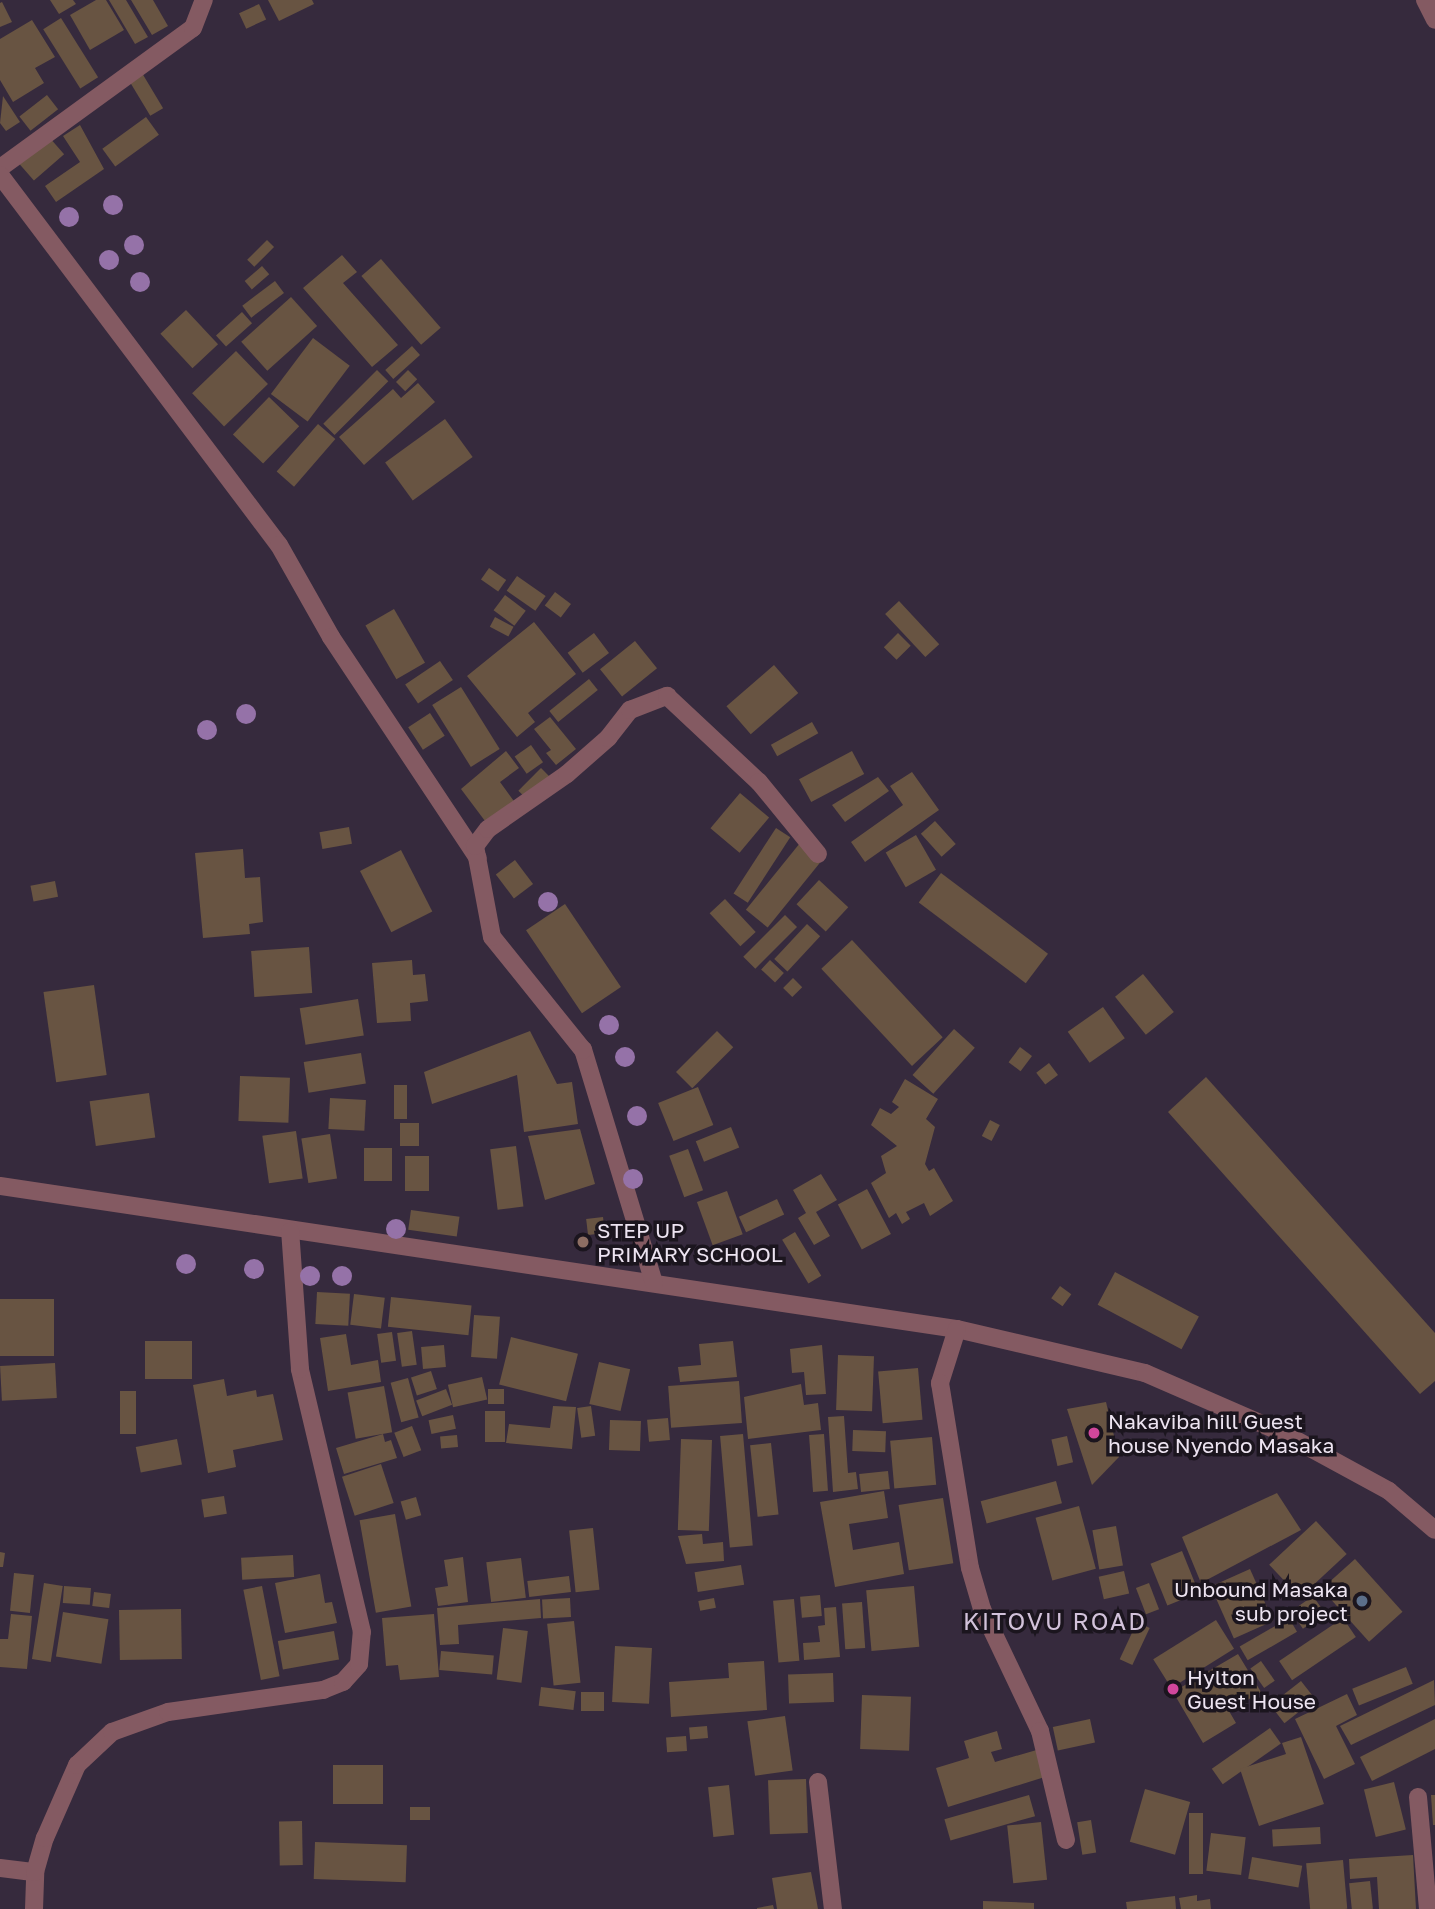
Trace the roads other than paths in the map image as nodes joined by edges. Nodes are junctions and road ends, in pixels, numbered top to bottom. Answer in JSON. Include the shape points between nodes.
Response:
{"nodes":[{"id":1,"x":204,"y":0,"type":"edge"},
{"id":2,"x":1425,"y":0,"type":"edge"},
{"id":3,"x":1435,"y":20,"type":"edge"},
{"id":4,"x":0,"y":168,"type":"edge"},
{"id":5,"x":0,"y":175,"type":"edge"},
{"id":6,"x":818,"y":854,"type":"dead end"},
{"id":7,"x":478,"y":858,"type":"junction"},
{"id":8,"x":0,"y":1185,"type":"edge"},
{"id":9,"x":290,"y":1231,"type":"junction"},
{"id":10,"x":654,"y":1283,"type":"junction"},
{"id":11,"x":957,"y":1329,"type":"junction"},
{"id":12,"x":1435,"y":1530,"type":"edge"},
{"id":13,"x":818,"y":1782,"type":"dead end"},
{"id":14,"x":1418,"y":1797,"type":"dead end"},
{"id":15,"x":1066,"y":1840,"type":"dead end"},
{"id":16,"x":0,"y":1868,"type":"edge"},
{"id":17,"x":35,"y":1872,"type":"junction"},
{"id":18,"x":34,"y":1909,"type":"edge"},
{"id":19,"x":833,"y":1909,"type":"edge"},
{"id":20,"x":1428,"y":1909,"type":"edge"}],
"edges":[{"from":1,"to":4,"type":"street","via":[[193,29]]},
{"from":2,"to":3,"type":"street"},
{"from":5,"to":7,"type":"street","via":[[279,545],[331,637]]},
{"from":6,"to":7,"type":"street","via":[[759,782],[667,696],[630,710],[608,738],[567,774],[488,829],[475,846]]},
{"from":7,"to":10,"type":"street","via":[[492,937],[583,1050]]},
{"from":8,"to":9,"type":"street"},
{"from":9,"to":10,"type":"street"},
{"from":9,"to":17,"type":"street","via":[[300,1369],[362,1632],[359,1664],[343,1682],[323,1690],[168,1712],[112,1732],[77,1765]]},
{"from":10,"to":11,"type":"street"},
{"from":11,"to":12,"type":"street","via":[[1145,1373],[1281,1432],[1389,1490]]},
{"from":11,"to":15,"type":"street","via":[[940,1383],[970,1568],[982,1609],[1040,1731]]},
{"from":13,"to":19,"type":"street"},
{"from":14,"to":20,"type":"street"},
{"from":16,"to":17,"type":"street"},
{"from":17,"to":18,"type":"street"}]}
